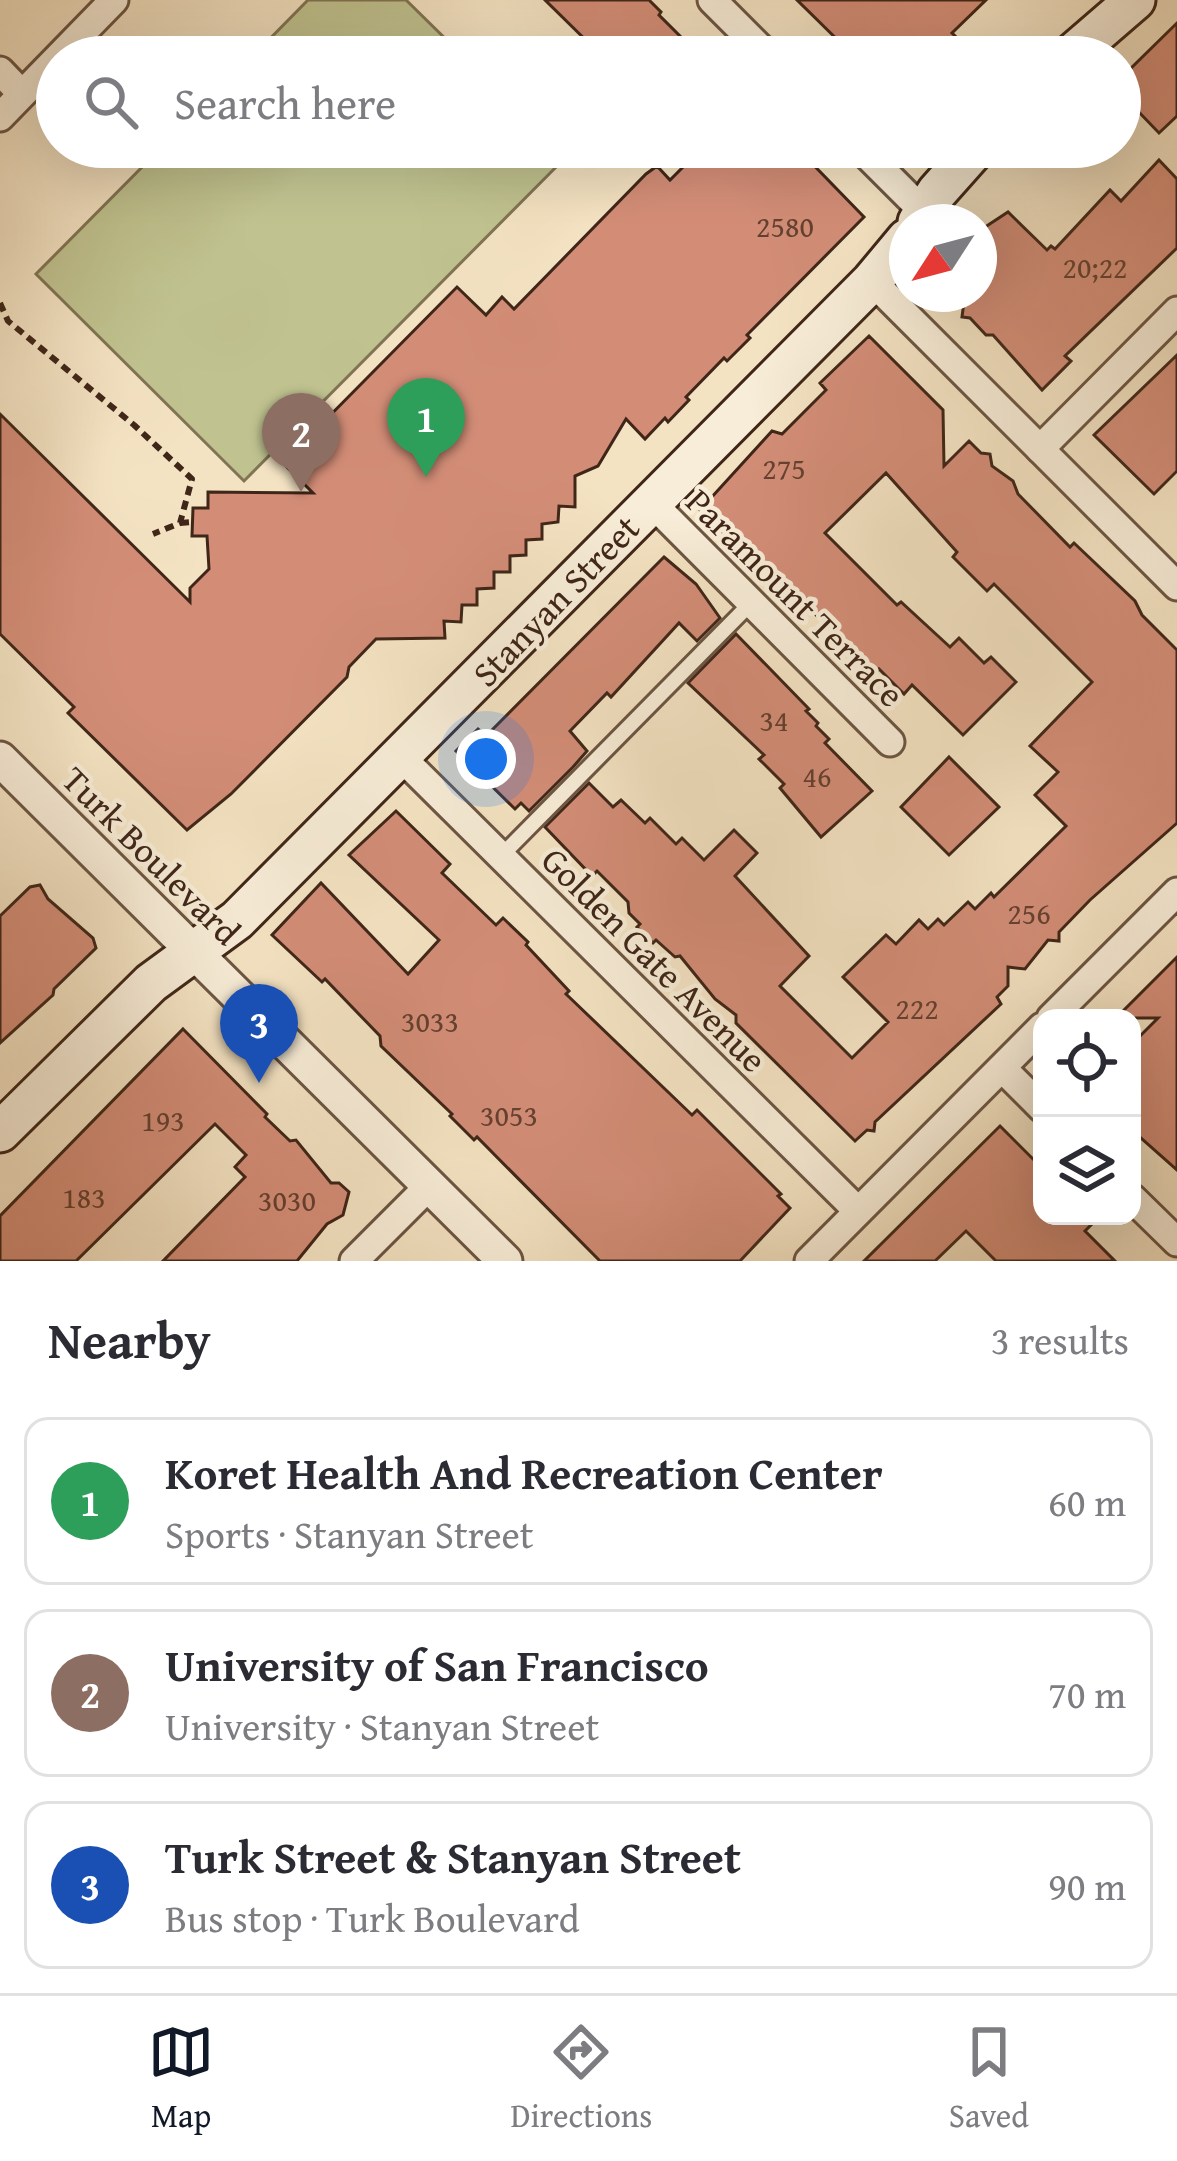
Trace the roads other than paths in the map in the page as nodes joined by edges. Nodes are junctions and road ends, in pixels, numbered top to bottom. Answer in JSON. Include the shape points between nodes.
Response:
{"nodes":[{"id":1,"x":113,"y":0,"type":"edge"},
{"id":2,"x":712,"y":0,"type":"edge"},
{"id":3,"x":1135,"y":0,"type":"edge"},
{"id":4,"x":77,"y":36,"type":"edge"},
{"id":5,"x":748,"y":36,"type":"edge"},
{"id":6,"x":1093,"y":36,"type":"edge"},
{"id":7,"x":0,"y":71,"type":"edge"},
{"id":8,"x":36,"y":77,"type":"edge"},
{"id":9,"x":21,"y":92,"type":"junction"},
{"id":10,"x":0,"y":117,"type":"edge"},
{"id":11,"x":875,"y":168,"type":"edge"},
{"id":12,"x":958,"y":168,"type":"edge"},
{"id":13,"x":901,"y":204,"type":"edge"},
{"id":14,"x":929,"y":204,"type":"edge"},
{"id":15,"x":889,"y":259,"type":"edge"},
{"id":16,"x":872,"y":281,"type":"junction"},
{"id":17,"x":1177,"y":311,"type":"edge"},
{"id":18,"x":1040,"y":449,"type":"junction"},
{"id":19,"x":651,"y":502,"type":"junction"},
{"id":20,"x":1177,"y":586,"type":"edge"},
{"id":21,"x":751,"y":603,"type":"junction"},
{"id":22,"x":890,"y":742,"type":"dead end"},
{"id":23,"x":401,"y":757,"type":"junction"},
{"id":24,"x":0,"y":759,"type":"edge"},
{"id":25,"x":500,"y":856,"type":"junction"},
{"id":26,"x":1177,"y":892,"type":"edge"},
{"id":27,"x":194,"y":952,"type":"junction"},
{"id":28,"x":1060,"y":1009,"type":"edge"},
{"id":29,"x":1033,"y":1036,"type":"edge"},
{"id":30,"x":1001,"y":1068,"type":"junction"},
{"id":31,"x":1033,"y":1099,"type":"edge"},
{"id":32,"x":0,"y":1132,"type":"edge"},
{"id":33,"x":429,"y":1186,"type":"junction"},
{"id":34,"x":1141,"y":1207,"type":"edge"},
{"id":35,"x":858,"y":1211,"type":"junction"},
{"id":36,"x":1177,"y":1242,"type":"edge"},
{"id":37,"x":354,"y":1261,"type":"edge"},
{"id":38,"x":505,"y":1261,"type":"edge"},
{"id":39,"x":809,"y":1261,"type":"edge"}],
"edges":[{"from":1,"to":4,"type":"street"},
{"from":2,"to":5,"type":"street"},
{"from":3,"to":6,"type":"main road"},
{"from":7,"to":9,"type":"street"},
{"from":8,"to":9,"type":"street"},
{"from":9,"to":10,"type":"street"},
{"from":11,"to":13,"type":"street"},
{"from":12,"to":14,"type":"main road","name":"Stanyan Street"},
{"from":15,"to":16,"type":"main road","name":"Stanyan Street"},
{"from":16,"to":18,"type":"street"},
{"from":16,"to":19,"type":"main road","name":"Stanyan Street"},
{"from":17,"to":18,"type":"street"},
{"from":18,"to":20,"type":"street"},
{"from":19,"to":21,"type":"street","name":"Paramount Terrace"},
{"from":19,"to":23,"type":"main road","name":"Stanyan Street"},
{"from":21,"to":22,"type":"street","name":"Paramount Terrace"},
{"from":21,"to":25,"type":"lane"},
{"from":23,"to":25,"type":"street","name":"Golden Gate Avenue"},
{"from":23,"to":27,"type":"main road","name":"Stanyan Street","via":[[237,920]]},
{"from":24,"to":27,"type":"street","name":"Turk Boulevard"},
{"from":25,"to":35,"type":"street","name":"Golden Gate Avenue"},
{"from":26,"to":28,"type":"street"},
{"from":27,"to":32,"type":"main road","name":"Stanyan Street","via":[[151,983]]},
{"from":27,"to":33,"type":"street","name":"Turk Boulevard"},
{"from":29,"to":30,"type":"street"},
{"from":30,"to":31,"type":"street"},
{"from":30,"to":35,"type":"street"},
{"from":33,"to":37,"type":"street"},
{"from":33,"to":38,"type":"street","name":"Turk Boulevard"},
{"from":34,"to":36,"type":"street"},
{"from":35,"to":39,"type":"street"}]}
